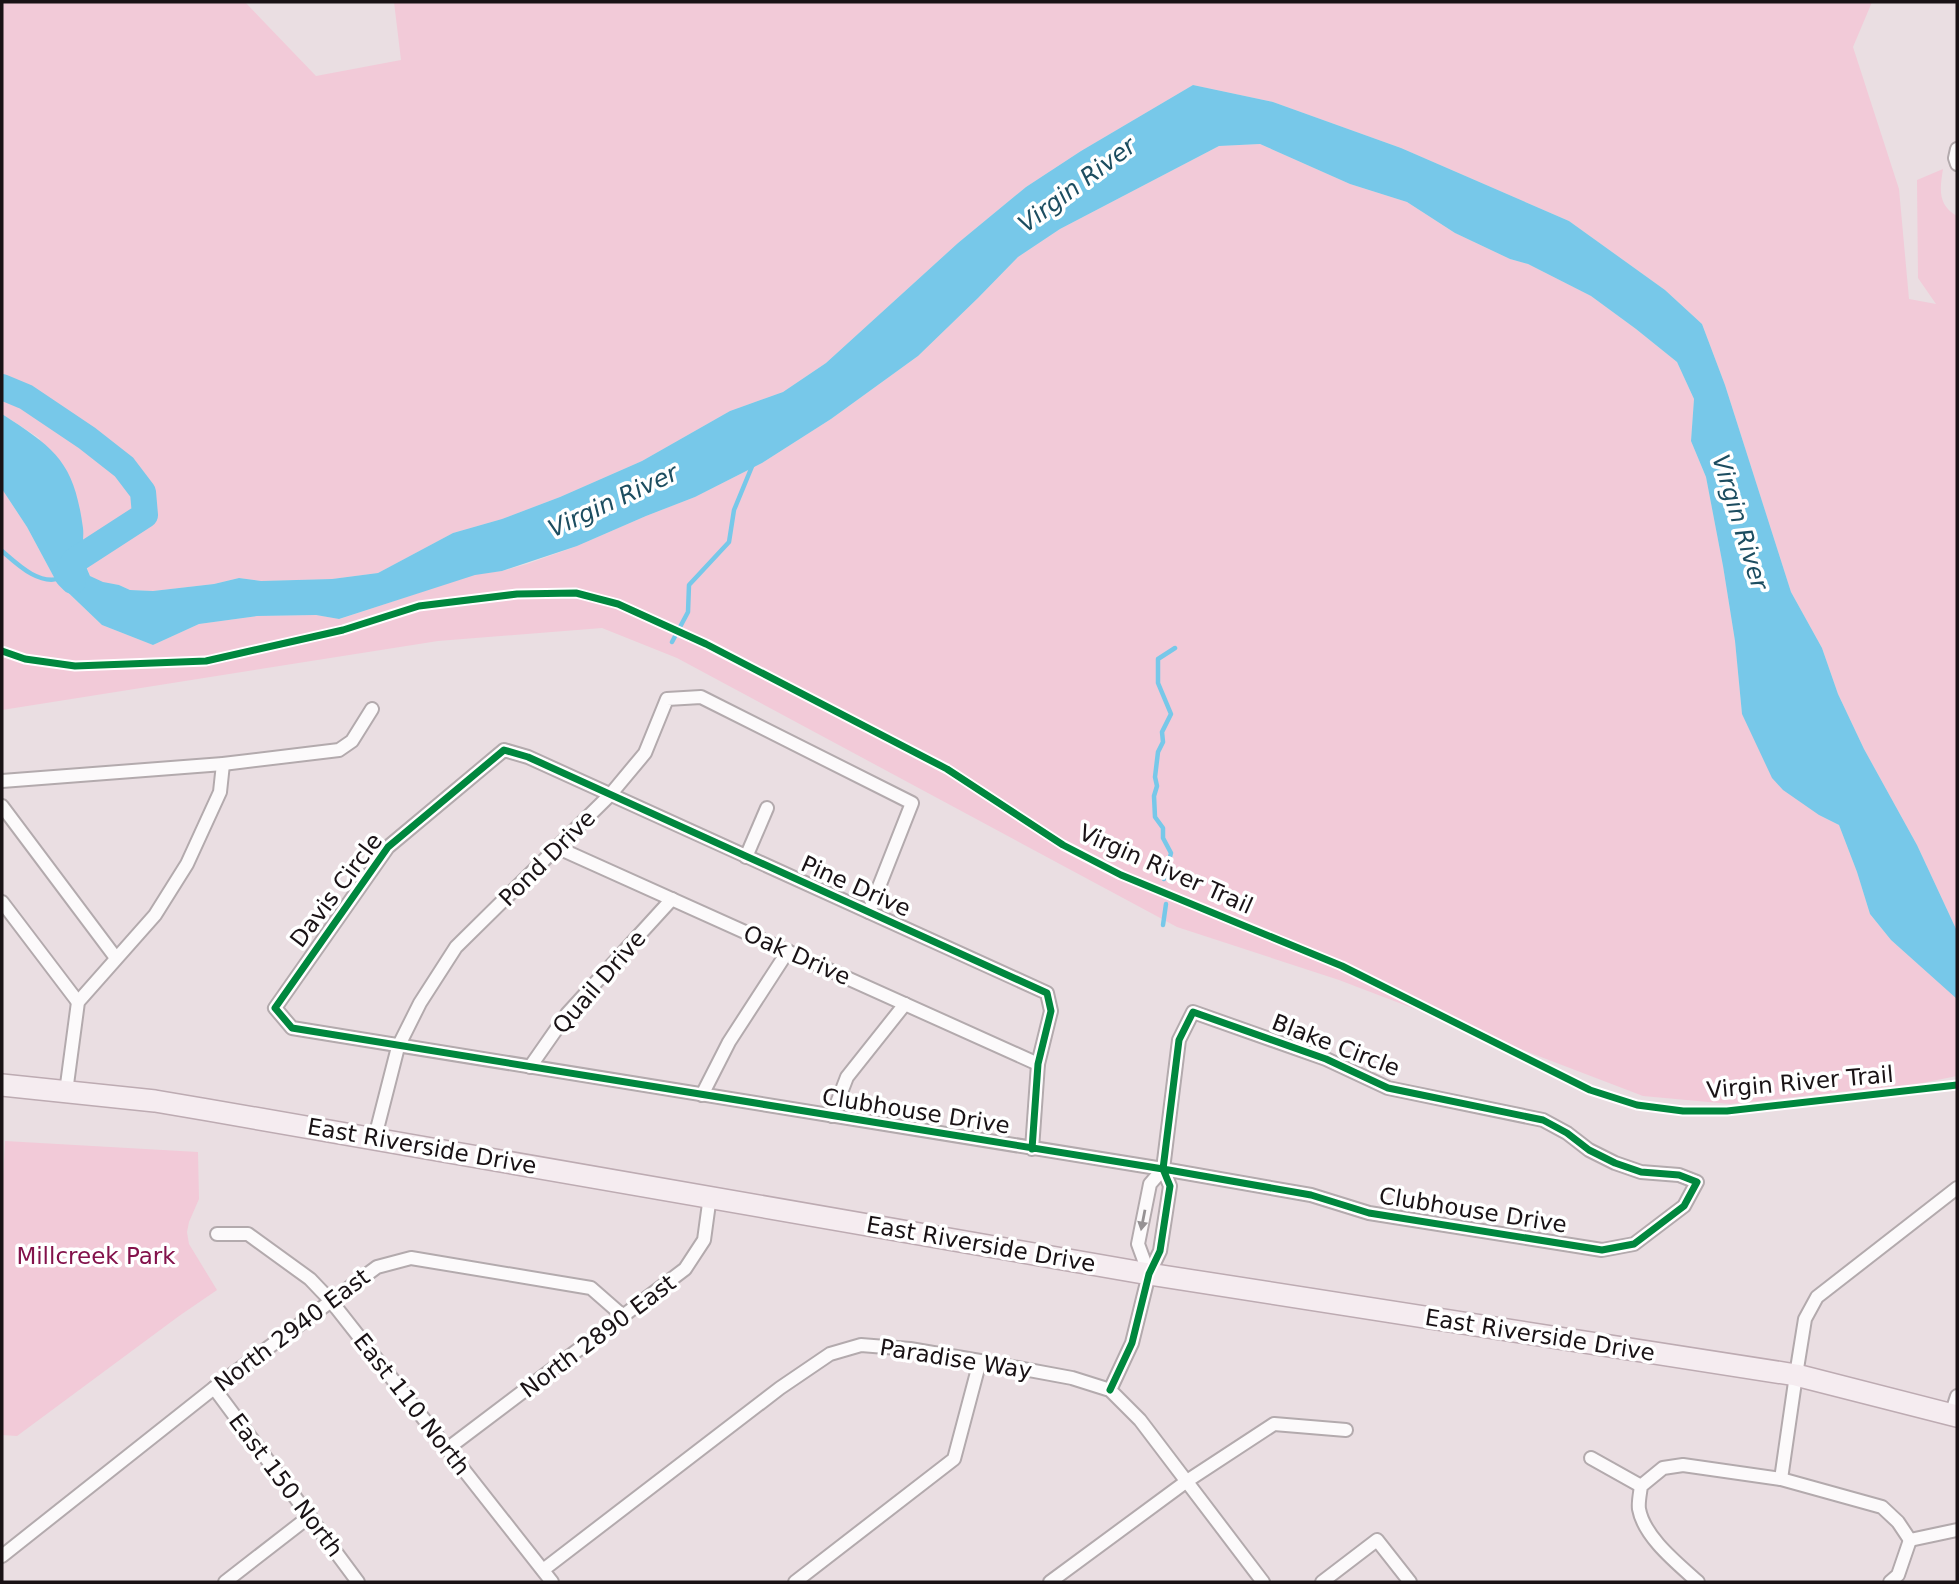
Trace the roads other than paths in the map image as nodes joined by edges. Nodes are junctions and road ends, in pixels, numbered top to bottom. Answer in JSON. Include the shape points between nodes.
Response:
{"nodes":[{"id":1,"x":1957,"y":149,"type":"edge"},
{"id":2,"x":1957,"y":164,"type":"edge"},
{"id":3,"x":372,"y":709,"type":"dead end"},
{"id":4,"x":504,"y":750,"type":"joint"},
{"id":5,"x":223,"y":764,"type":"junction"},
{"id":6,"x":2,"y":781,"type":"edge"},
{"id":7,"x":610,"y":795,"type":"junction"},
{"id":8,"x":2,"y":806,"type":"edge"},
{"id":9,"x":767,"y":808,"type":"dead end"},
{"id":10,"x":556,"y":847,"type":"junction"},
{"id":11,"x":746,"y":857,"type":"junction"},
{"id":12,"x":672,"y":899,"type":"junction"},
{"id":13,"x":2,"y":902,"type":"edge"},
{"id":14,"x":869,"y":912,"type":"junction"},
{"id":15,"x":788,"y":951,"type":"junction"},
{"id":16,"x":116,"y":958,"type":"junction"},
{"id":17,"x":78,"y":1002,"type":"junction"},
{"id":18,"x":905,"y":1004,"type":"junction"},
{"id":19,"x":275,"y":1008,"type":"joint"},
{"id":20,"x":398,"y":1046,"type":"junction"},
{"id":21,"x":1038,"y":1064,"type":"junction"},
{"id":22,"x":530,"y":1067,"type":"junction"},
{"id":23,"x":2,"y":1085,"type":"edge"},
{"id":24,"x":66,"y":1092,"type":"junction"},
{"id":25,"x":702,"y":1095,"type":"junction"},
{"id":26,"x":832,"y":1116,"type":"junction"},
{"id":27,"x":375,"y":1137,"type":"junction"},
{"id":28,"x":1032,"y":1149,"type":"junction"},
{"id":29,"x":1163,"y":1169,"type":"junction"},
{"id":30,"x":1697,"y":1182,"type":"joint"},
{"id":31,"x":1957,"y":1188,"type":"edge"},
{"id":32,"x":710,"y":1196,"type":"junction"},
{"id":33,"x":218,"y":1234,"type":"dead end"},
{"id":34,"x":1149,"y":1274,"type":"junction"},
{"id":35,"x":331,"y":1301,"type":"junction"},
{"id":36,"x":624,"y":1316,"type":"junction"},
{"id":37,"x":980,"y":1361,"type":"junction"},
{"id":38,"x":1796,"y":1375,"type":"junction"},
{"id":39,"x":214,"y":1388,"type":"junction"},
{"id":40,"x":1110,"y":1390,"type":"junction"},
{"id":41,"x":1955,"y":1409,"type":"edge"},
{"id":42,"x":1346,"y":1430,"type":"dead end"},
{"id":43,"x":447,"y":1449,"type":"junction"},
{"id":44,"x":1591,"y":1458,"type":"dead end"},
{"id":45,"x":1782,"y":1479,"type":"junction"},
{"id":46,"x":1187,"y":1480,"type":"junction"},
{"id":47,"x":1641,"y":1486,"type":"junction"},
{"id":48,"x":310,"y":1516,"type":"junction"},
{"id":49,"x":1957,"y":1530,"type":"edge"},
{"id":50,"x":1910,"y":1540,"type":"junction"},
{"id":51,"x":2,"y":1556,"type":"edge"},
{"id":52,"x":543,"y":1570,"type":"junction"},
{"id":53,"x":225,"y":1582,"type":"edge"},
{"id":54,"x":358,"y":1582,"type":"edge"},
{"id":55,"x":552,"y":1582,"type":"edge"},
{"id":56,"x":795,"y":1582,"type":"edge"},
{"id":57,"x":1050,"y":1582,"type":"edge"},
{"id":58,"x":1263,"y":1582,"type":"edge"},
{"id":59,"x":1322,"y":1582,"type":"edge"},
{"id":60,"x":1410,"y":1582,"type":"edge"},
{"id":61,"x":1698,"y":1582,"type":"edge"},
{"id":62,"x":1891,"y":1582,"type":"edge"}],
"edges":[{"from":1,"to":2,"type":"street"},
{"from":3,"to":5,"type":"street","via":[[352,741],[339,750]]},
{"from":4,"to":7,"type":"street","name":"Pine Drive"},
{"from":4,"to":19,"type":"street","name":"Davis Circle","via":[[388,847]]},
{"from":5,"to":6,"type":"street"},
{"from":5,"to":16,"type":"street","via":[[220,792],[187,864],[155,915]]},
{"from":7,"to":10,"type":"street","name":"Pond Drive"},
{"from":7,"to":11,"type":"street","name":"Pine Drive"},
{"from":7,"to":14,"type":"street","name":"Pond Drive","via":[[645,753],[667,699],[701,697],[912,803]]},
{"from":8,"to":16,"type":"street"},
{"from":9,"to":11,"type":"street"},
{"from":10,"to":12,"type":"street","name":"Oak Drive"},
{"from":10,"to":20,"type":"street","name":"Pond Drive","via":[[456,947]]},
{"from":11,"to":14,"type":"street","name":"Pine Drive"},
{"from":12,"to":15,"type":"street","name":"Oak Drive"},
{"from":12,"to":22,"type":"street","name":"Quail Drive","via":[[567,1014]]},
{"from":13,"to":17,"type":"street"},
{"from":14,"to":21,"type":"street","name":"Pine Drive","via":[[1047,993],[1051,1011]]},
{"from":15,"to":18,"type":"street","name":"Oak Drive"},
{"from":15,"to":25,"type":"street","via":[[729,1042]]},
{"from":16,"to":17,"type":"street"},
{"from":17,"to":24,"type":"street"},
{"from":18,"to":21,"type":"street","name":"Oak Drive"},
{"from":18,"to":26,"type":"street","via":[[847,1077]]},
{"from":19,"to":20,"type":"street","name":"Clubhouse Drive","via":[[292,1028]]},
{"from":20,"to":22,"type":"street","name":"Clubhouse Drive"},
{"from":20,"to":27,"type":"street","name":"Pond Drive"},
{"from":21,"to":28,"type":"street","name":"Pine Drive"},
{"from":22,"to":25,"type":"street","name":"Clubhouse Drive"},
{"from":23,"to":24,"type":"main road","name":"East Riverside Drive"},
{"from":24,"to":27,"type":"main road","name":"East Riverside Drive","via":[[155,1101]]},
{"from":25,"to":26,"type":"street","name":"Clubhouse Drive"},
{"from":26,"to":28,"type":"street","name":"Clubhouse Drive"},
{"from":27,"to":32,"type":"main road","name":"East Riverside Drive"},
{"from":28,"to":29,"type":"street","name":"Clubhouse Drive"},
{"from":29,"to":30,"type":"street","name":"Clubhouse Drive","via":[[1311,1195],[1370,1213],[1602,1250],[1634,1244],[1684,1206]]},
{"from":29,"to":30,"type":"street","name":"Blake Circle","via":[[1179,1040],[1193,1012],[1325,1059],[1388,1088],[1543,1119],[1615,1163]]},
{"from":29,"to":34,"type":"street","via":[[1170,1186],[1160,1251]]},
{"from":29,"to":34,"type":"street","one_way":true,"via":[[1150,1184],[1138,1244]]},
{"from":31,"to":38,"type":"street","via":[[1817,1297],[1805,1319]]},
{"from":32,"to":34,"type":"main road","name":"East Riverside Drive"},
{"from":32,"to":36,"type":"street","name":"North 2890 East","via":[[704,1240],[685,1269]]},
{"from":33,"to":35,"type":"street","name":"East 110 North","via":[[248,1234],[310,1279]]},
{"from":34,"to":38,"type":"main road","name":"East Riverside Drive"},
{"from":34,"to":40,"type":"street","via":[[1132,1343]]},
{"from":35,"to":36,"type":"street","name":"North 2940 East","via":[[377,1267],[411,1258],[591,1287]]},
{"from":35,"to":39,"type":"street","name":"North 2940 East"},
{"from":35,"to":43,"type":"street","name":"East 110 North"},
{"from":36,"to":43,"type":"street","name":"North 2890 East"},
{"from":37,"to":40,"type":"street","name":"Paradise Way"},
{"from":37,"to":52,"type":"street","name":"Paradise Way","via":[[861,1345],[830,1354]]},
{"from":37,"to":56,"type":"street","via":[[954,1459]]},
{"from":38,"to":41,"type":"main road","name":"East Riverside Drive"},
{"from":38,"to":45,"type":"street"},
{"from":39,"to":48,"type":"street","name":"East 150 North"},
{"from":39,"to":51,"type":"street","name":"North 2940 East"},
{"from":40,"to":46,"type":"street","name":"Paradise Way"},
{"from":42,"to":46,"type":"street","via":[[1274,1424]]},
{"from":43,"to":52,"type":"street","name":"East 110 North"},
{"from":44,"to":47,"type":"street"},
{"from":45,"to":47,"type":"street","via":[[1683,1465],[1663,1468]]},
{"from":45,"to":50,"type":"street","via":[[1882,1507]]},
{"from":46,"to":57,"type":"street"},
{"from":46,"to":58,"type":"street","name":"Paradise Way"},
{"from":47,"to":61,"type":"street","via":[[1638,1506],[1644,1525]]},
{"from":48,"to":53,"type":"street"},
{"from":48,"to":54,"type":"street","name":"East 150 North"},
{"from":49,"to":50,"type":"street"},
{"from":50,"to":62,"type":"street"},
{"from":52,"to":55,"type":"street","name":"East 110 North"},
{"from":59,"to":60,"type":"street","via":[[1377,1540]]}]}
